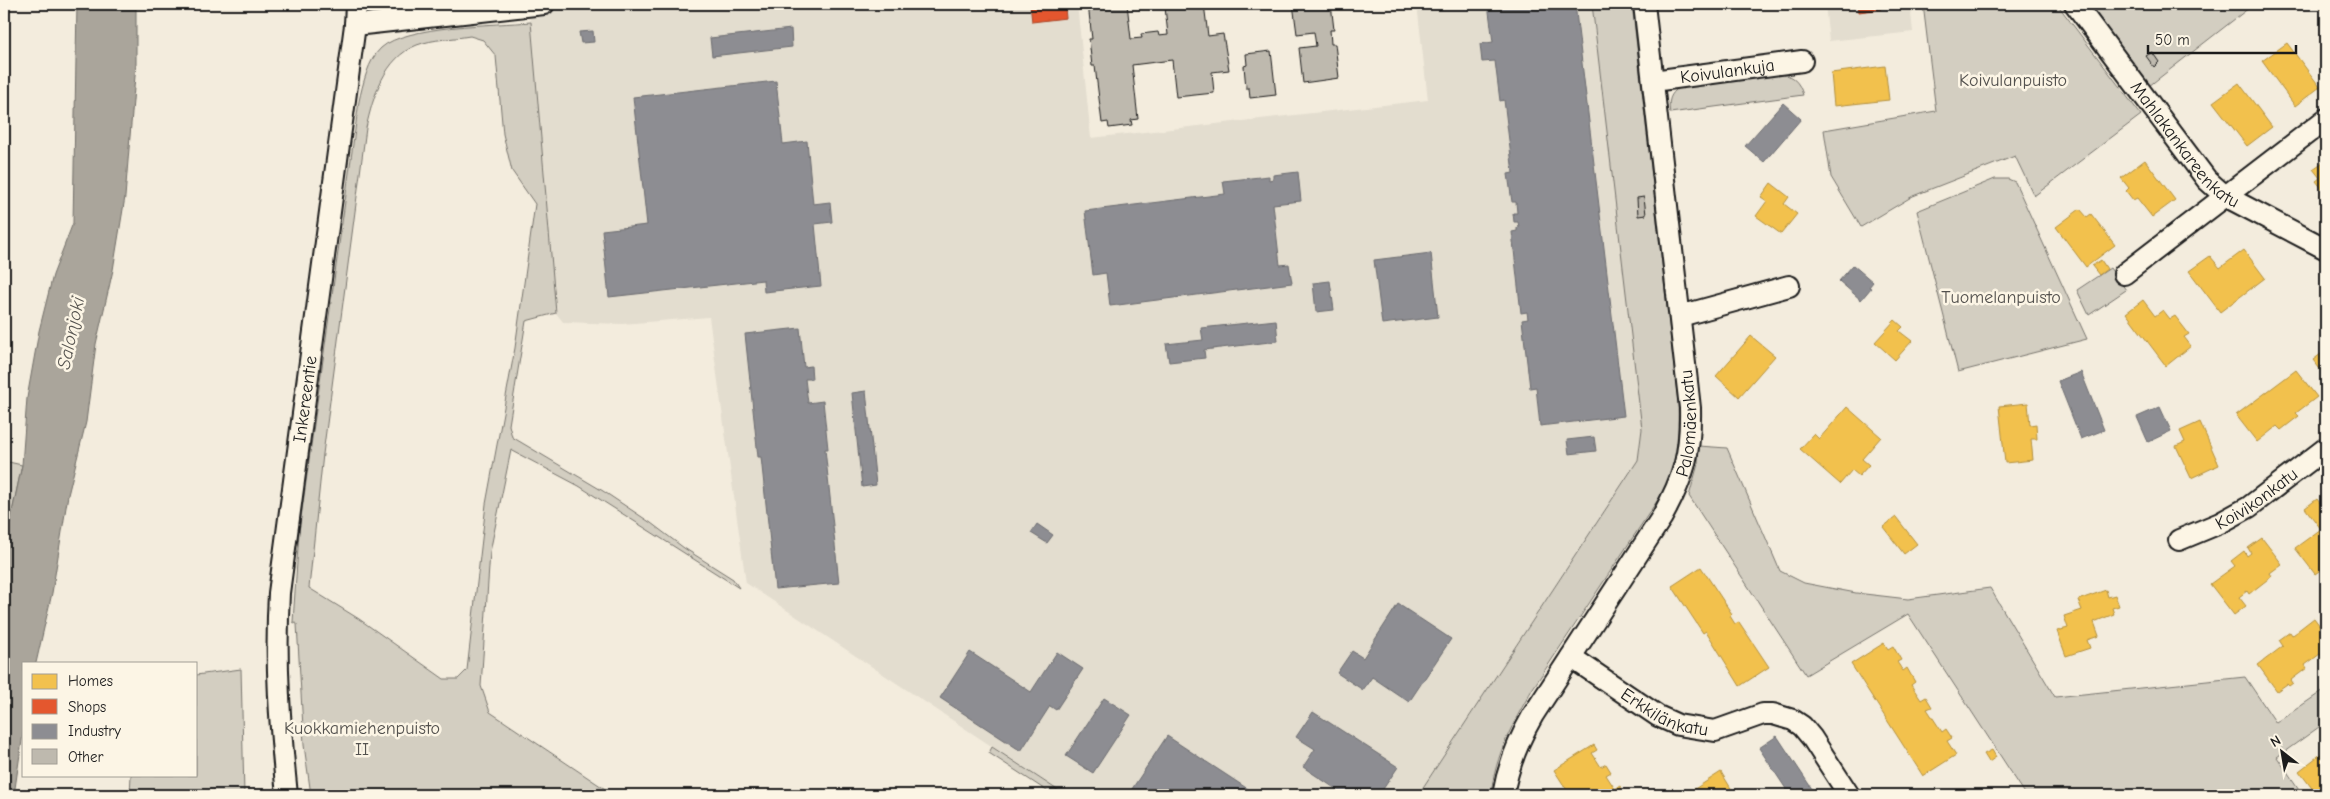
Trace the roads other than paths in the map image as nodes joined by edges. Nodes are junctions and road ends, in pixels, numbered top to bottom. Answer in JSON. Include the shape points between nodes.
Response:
{"nodes":[{"id":1,"x":356,"y":4,"type":"edge"},
{"id":2,"x":544,"y":4,"type":"edge"},
{"id":3,"x":1644,"y":4,"type":"edge"},
{"id":4,"x":2075,"y":4,"type":"edge"},
{"id":5,"x":355,"y":25,"type":"junction"},
{"id":6,"x":1802,"y":61,"type":"dead end"},
{"id":7,"x":1653,"y":82,"type":"junction"},
{"id":8,"x":2326,"y":118,"type":"edge"},
{"id":9,"x":2225,"y":196,"type":"junction"},
{"id":10,"x":2326,"y":249,"type":"edge"},
{"id":11,"x":2124,"y":274,"type":"dead end"},
{"id":12,"x":1789,"y":286,"type":"dead end"},
{"id":13,"x":1680,"y":316,"type":"junction"},
{"id":14,"x":2326,"y":448,"type":"edge"},
{"id":15,"x":2179,"y":540,"type":"dead end"},
{"id":16,"x":1571,"y":657,"type":"junction"},
{"id":17,"x":287,"y":795,"type":"edge"},
{"id":18,"x":1503,"y":795,"type":"edge"},
{"id":19,"x":1849,"y":795,"type":"edge"}],
"edges":[{"from":1,"to":5,"type":"street","name":"Inkereentie"},
{"from":2,"to":5,"type":"street"},
{"from":3,"to":7,"type":"street","name":"Palomäenkatu"},
{"from":4,"to":9,"type":"street","name":"Mahlakankareenkatu","via":[[2207,180]]},
{"from":5,"to":17,"type":"street","name":"Inkereentie","via":[[279,593],[278,715]]},
{"from":6,"to":7,"type":"street","name":"Koivulankuja"},
{"from":7,"to":13,"type":"street","name":"Palomäenkatu"},
{"from":8,"to":9,"type":"street"},
{"from":9,"to":10,"type":"street","name":"Mahlakankareenkatu"},
{"from":9,"to":11,"type":"street"},
{"from":12,"to":13,"type":"street"},
{"from":13,"to":16,"type":"street","name":"Palomäenkatu","via":[[1690,408],[1690,440],[1684,470],[1662,517]]},
{"from":14,"to":15,"type":"street","name":"Koivikonkatu","via":[[2249,506],[2220,523]]},
{"from":16,"to":18,"type":"street","name":"Palomäenkatu","via":[[1517,743]]},
{"from":16,"to":19,"type":"street","name":"Erkkilänkatu","via":[[1658,716],[1678,725],[1714,731],[1763,714],[1793,720],[1812,738]]}]}
